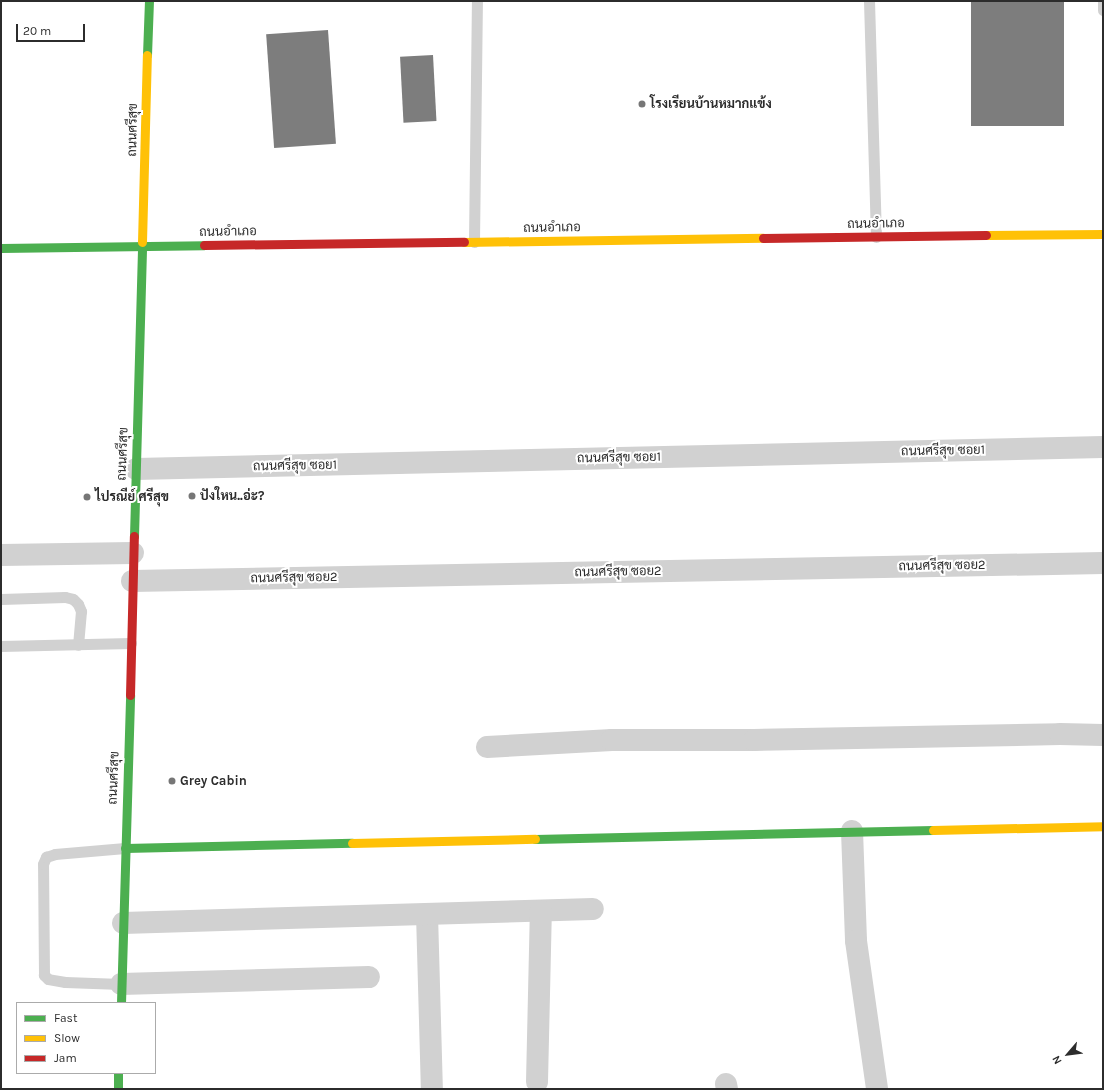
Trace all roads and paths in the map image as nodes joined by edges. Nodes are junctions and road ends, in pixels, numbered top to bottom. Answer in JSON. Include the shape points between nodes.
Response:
{"nodes":[{"id":1,"x":149,"y":1,"type":"edge"},
{"id":2,"x":477,"y":1,"type":"edge"},
{"id":3,"x":869,"y":1,"type":"edge"},
{"id":4,"x":1103,"y":1,"type":"edge"},
{"id":5,"x":1103,"y":10,"type":"edge"},
{"id":6,"x":1103,"y":234,"type":"edge"},
{"id":7,"x":876,"y":237,"type":"junction"},
{"id":8,"x":474,"y":242,"type":"junction"},
{"id":9,"x":142,"y":246,"type":"junction"},
{"id":10,"x":1,"y":248,"type":"edge"},
{"id":11,"x":1103,"y":447,"type":"edge"},
{"id":12,"x":136,"y":469,"type":"junction"},
{"id":13,"x":133,"y":553,"type":"junction"},
{"id":14,"x":1,"y":555,"type":"edge"},
{"id":15,"x":1103,"y":563,"type":"edge"},
{"id":16,"x":132,"y":581,"type":"junction"},
{"id":17,"x":1,"y":599,"type":"edge"},
{"id":18,"x":130,"y":643,"type":"junction"},
{"id":19,"x":78,"y":645,"type":"junction"},
{"id":20,"x":1,"y":646,"type":"edge"},
{"id":21,"x":1103,"y":735,"type":"edge"},
{"id":22,"x":487,"y":747,"type":"dead end"},
{"id":23,"x":1103,"y":826,"type":"edge"},
{"id":24,"x":852,"y":831,"type":"junction"},
{"id":25,"x":125,"y":848,"type":"junction"},
{"id":26,"x":593,"y":910,"type":"dead end"},
{"id":27,"x":541,"y":911,"type":"junction"},
{"id":28,"x":427,"y":914,"type":"junction"},
{"id":29,"x":123,"y":922,"type":"junction"},
{"id":30,"x":369,"y":977,"type":"dead end"},
{"id":31,"x":121,"y":994,"type":"edge"},
{"id":32,"x":118,"y":1074,"type":"edge"},
{"id":33,"x":537,"y":1082,"type":"dead end"},
{"id":34,"x":118,"y":1089,"type":"edge"},
{"id":35,"x":432,"y":1089,"type":"edge"},
{"id":36,"x":877,"y":1089,"type":"edge"}],
"edges":[{"from":1,"to":9,"type":"street","name":"ถนนศรีสุข"},
{"from":2,"to":8,"type":"lane"},
{"from":3,"to":7,"type":"lane"},
{"from":4,"to":5,"type":"lane"},
{"from":6,"to":7,"type":"street","name":"ถนนอำเภอ"},
{"from":7,"to":8,"type":"street","name":"ถนนอำเภอ"},
{"from":8,"to":9,"type":"street","name":"ถนนอำเภอ"},
{"from":9,"to":10,"type":"street","name":"ถนนอำเภอ"},
{"from":9,"to":12,"type":"street","name":"ถนนศรีสุข"},
{"from":11,"to":12,"type":"street","name":"ถนนศรีสุข ซอย1"},
{"from":12,"to":13,"type":"street","name":"ถนนศรีสุข"},
{"from":13,"to":14,"type":"street"},
{"from":13,"to":16,"type":"street","name":"ถนนศรีสุข"},
{"from":15,"to":16,"type":"street","name":"ถนนศรีสุข ซอย2"},
{"from":16,"to":18,"type":"street","name":"ถนนศรีสุข"},
{"from":17,"to":19,"type":"lane","via":[[73,599],[81,611]]},
{"from":18,"to":19,"type":"lane"},
{"from":18,"to":25,"type":"street","name":"ถนนศรีสุข"},
{"from":19,"to":20,"type":"lane"},
{"from":21,"to":22,"type":"street","via":[[612,740]]},
{"from":23,"to":24,"type":"street"},
{"from":24,"to":25,"type":"street"},
{"from":24,"to":36,"type":"street","via":[[856,941]]},
{"from":25,"to":29,"type":"street","name":"ถนนศรีสุข"},
{"from":25,"to":31,"type":"lane","via":[[55,854],[46,857],[43,864],[44,975],[48,980]]},
{"from":26,"to":27,"type":"street"},
{"from":27,"to":28,"type":"street"},
{"from":27,"to":33,"type":"street"},
{"from":28,"to":29,"type":"street"},
{"from":28,"to":35,"type":"street"},
{"from":29,"to":31,"type":"street","name":"ถนนศรีสุข"},
{"from":30,"to":31,"type":"street"},
{"from":32,"to":34,"type":"street"}]}
